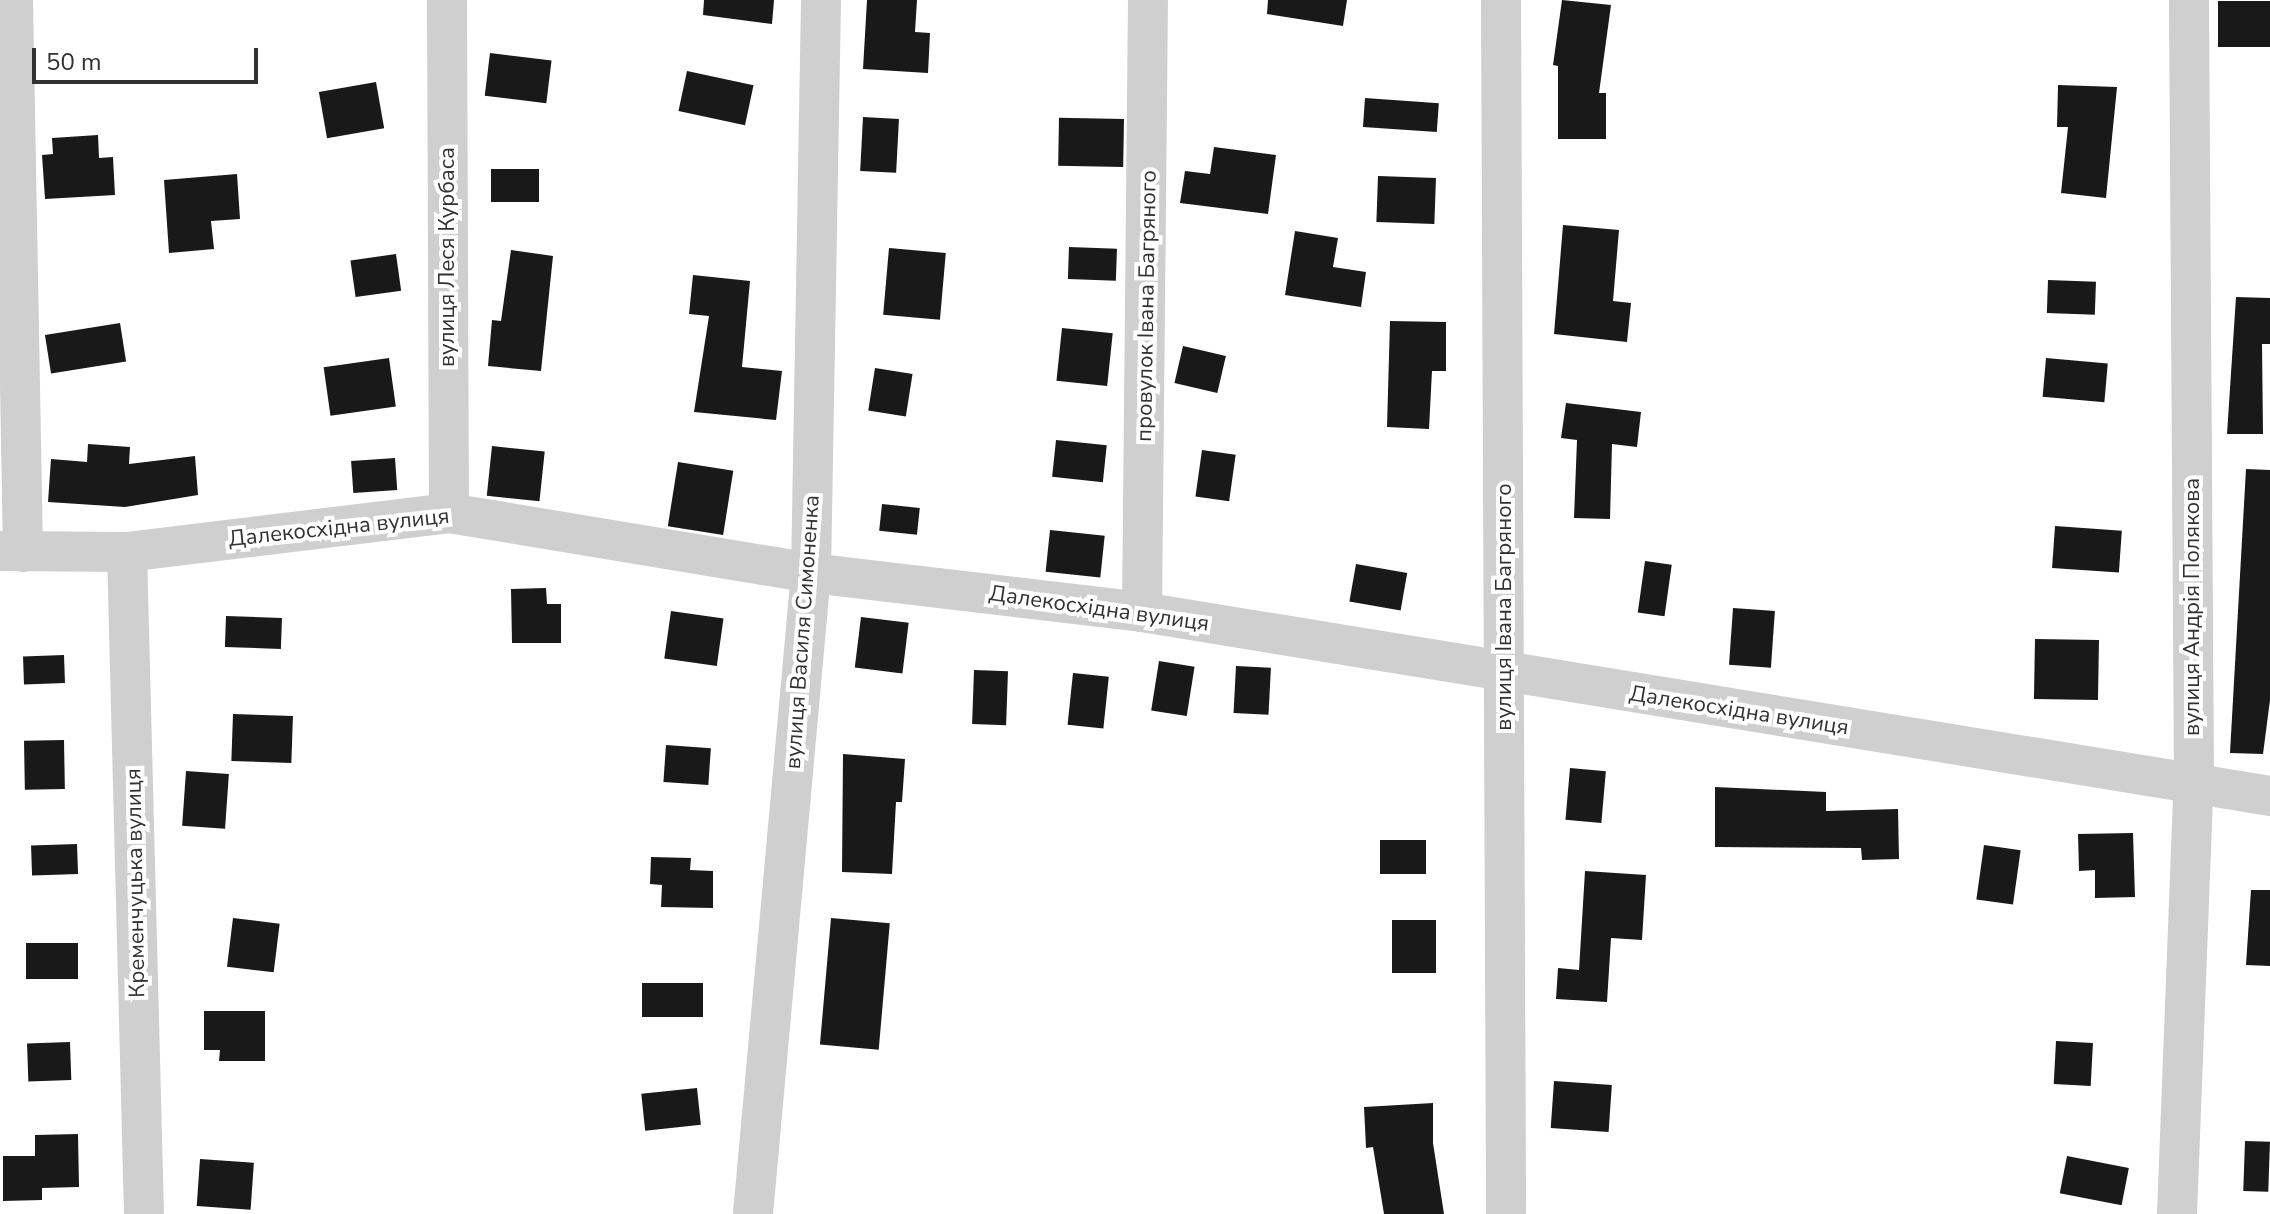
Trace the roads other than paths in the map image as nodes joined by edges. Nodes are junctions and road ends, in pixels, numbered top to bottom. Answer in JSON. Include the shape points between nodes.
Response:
{"nodes":[{"id":1,"x":13,"y":0,"type":"edge"},
{"id":2,"x":447,"y":0,"type":"edge"},
{"id":3,"x":821,"y":0,"type":"edge"},
{"id":4,"x":1148,"y":0,"type":"edge"},
{"id":5,"x":1501,"y":0,"type":"edge"},
{"id":6,"x":2189,"y":0,"type":"edge"},
{"id":7,"x":449,"y":513,"type":"junction"},
{"id":8,"x":12,"y":551,"type":"edge"},
{"id":9,"x":127,"y":552,"type":"junction"},
{"id":10,"x":811,"y":573,"type":"junction"},
{"id":11,"x":1142,"y":612,"type":"junction"},
{"id":12,"x":1506,"y":675,"type":"junction"},
{"id":13,"x":2194,"y":781,"type":"junction"},
{"id":14,"x":2270,"y":796,"type":"edge"},
{"id":15,"x":144,"y":1214,"type":"edge"},
{"id":16,"x":753,"y":1214,"type":"edge"},
{"id":17,"x":1506,"y":1214,"type":"edge"},
{"id":18,"x":2177,"y":1214,"type":"edge"}],
"edges":[{"from":1,"to":8,"type":"street"},
{"from":2,"to":7,"type":"street","name":"вулиця Леся Курбаса"},
{"from":3,"to":10,"type":"street","name":"вулиця Василя Симоненка"},
{"from":4,"to":11,"type":"street","name":"провулок Івана Багряного"},
{"from":5,"to":12,"type":"street","name":"вулиця Івана Багряного"},
{"from":6,"to":13,"type":"street","name":"вулиця Андрія Полякова"},
{"from":7,"to":9,"type":"street","name":"Далекосхідна вулиця"},
{"from":7,"to":10,"type":"street","name":"Далекосхідна вулиця"},
{"from":8,"to":9,"type":"street","name":"Далекосхідна вулиця"},
{"from":9,"to":15,"type":"street","name":"Кременчуцька вулиця"},
{"from":10,"to":11,"type":"street","name":"Далекосхідна вулиця"},
{"from":10,"to":16,"type":"street","name":"вулиця Василя Симоненка"},
{"from":11,"to":12,"type":"street","name":"Далекосхідна вулиця"},
{"from":12,"to":13,"type":"street","name":"Далекосхідна вулиця"},
{"from":12,"to":17,"type":"street","name":"вулиця Івана Багряного"},
{"from":13,"to":14,"type":"street","name":"Далекосхідна вулиця"},
{"from":13,"to":18,"type":"street","name":"вулиця Андрія Полякова"}]}
